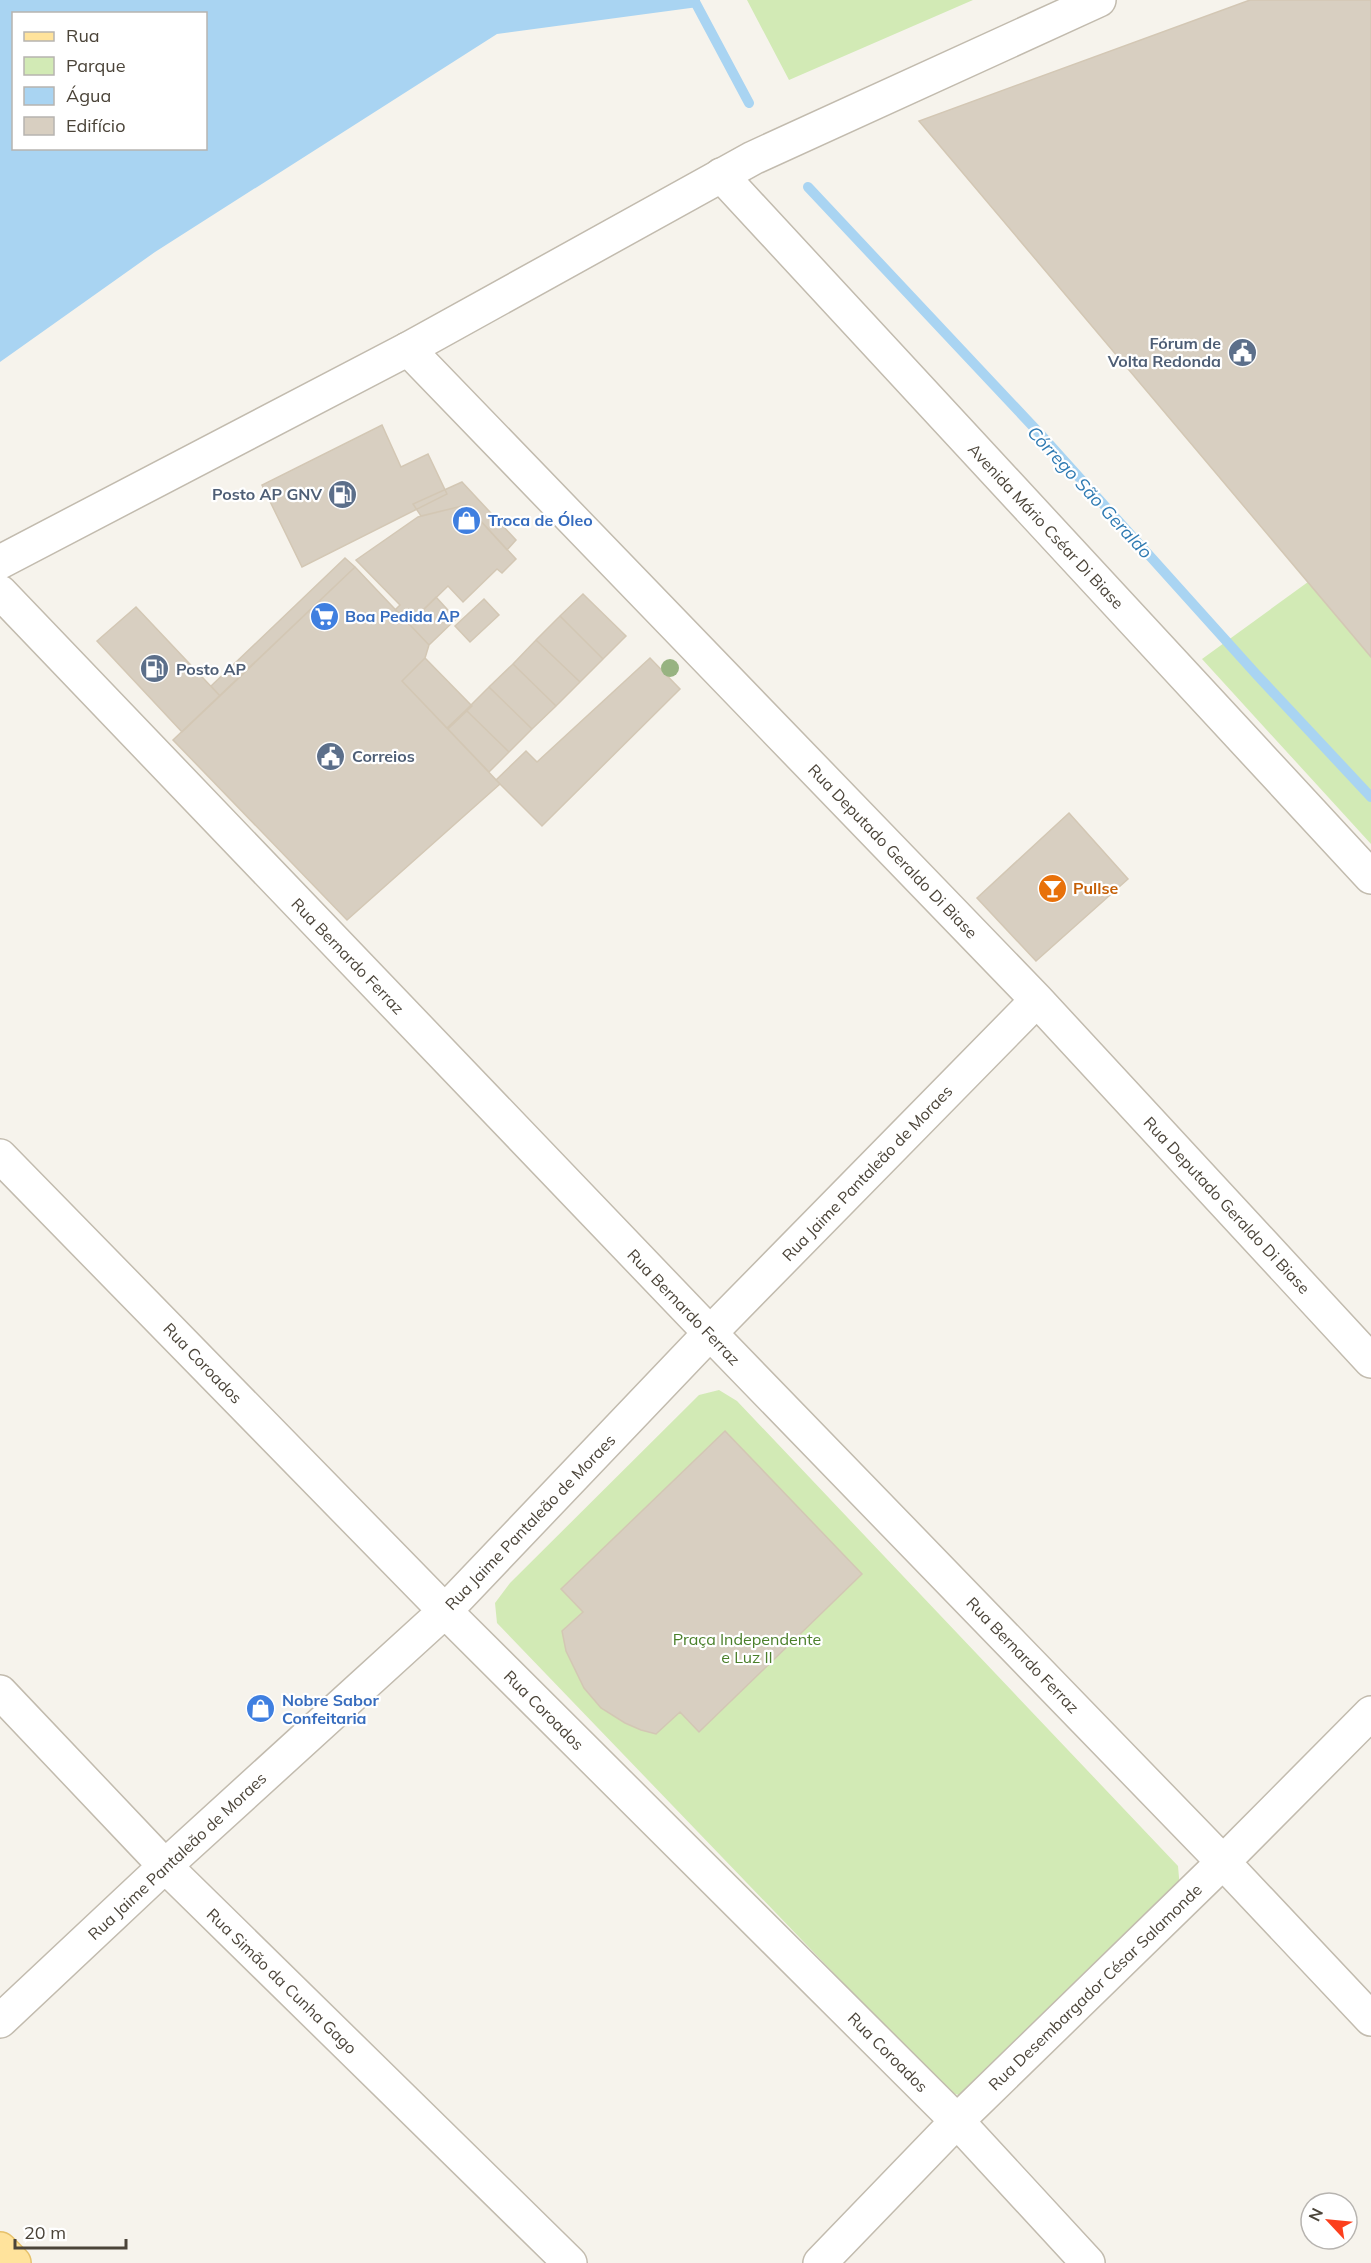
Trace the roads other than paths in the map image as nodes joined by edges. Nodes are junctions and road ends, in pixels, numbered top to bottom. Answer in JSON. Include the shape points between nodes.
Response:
{"nodes":[{"id":1,"x":1099,"y":0,"type":"edge"},
{"id":2,"x":722,"y":175,"type":"junction"},
{"id":3,"x":408,"y":349,"type":"junction"},
{"id":4,"x":0,"y":562,"type":"edge"},
{"id":5,"x":0,"y":592,"type":"edge"},
{"id":6,"x":1371,"y":877,"type":"edge"},
{"id":7,"x":1037,"y":1000,"type":"junction"},
{"id":8,"x":0,"y":1156,"type":"edge"},
{"id":9,"x":710,"y":1333,"type":"junction"},
{"id":10,"x":1371,"y":1361,"type":"edge"},
{"id":11,"x":445,"y":1611,"type":"junction"},
{"id":12,"x":0,"y":1692,"type":"edge"},
{"id":13,"x":1371,"y":1713,"type":"edge"},
{"id":14,"x":1223,"y":1862,"type":"junction"},
{"id":15,"x":165,"y":1866,"type":"junction"},
{"id":16,"x":1371,"y":2019,"type":"edge"},
{"id":17,"x":0,"y":2021,"type":"edge"},
{"id":18,"x":957,"y":2121,"type":"junction"},
{"id":19,"x":0,"y":2248,"type":"edge"},
{"id":20,"x":14,"y":2263,"type":"edge"},
{"id":21,"x":570,"y":2263,"type":"edge"},
{"id":22,"x":820,"y":2263,"type":"edge"},
{"id":23,"x":1088,"y":2263,"type":"edge"}],
"edges":[{"from":1,"to":2,"type":"street"},
{"from":2,"to":3,"type":"street"},
{"from":2,"to":6,"type":"street","name":"Avenida Mário Cséar Di Biase"},
{"from":3,"to":4,"type":"street"},
{"from":3,"to":7,"type":"street","name":"Rua Deputado Geraldo Di Biase"},
{"from":5,"to":9,"type":"street","name":"Rua Bernardo Ferraz"},
{"from":7,"to":9,"type":"street","name":"Rua Jaime Pantaleão de Moraes"},
{"from":7,"to":10,"type":"street","name":"Rua Deputado Geraldo Di Biase"},
{"from":8,"to":11,"type":"street","name":"Rua Coroados"},
{"from":9,"to":11,"type":"street","name":"Rua Jaime Pantaleão de Moraes"},
{"from":9,"to":14,"type":"street","name":"Rua Bernardo Ferraz"},
{"from":11,"to":15,"type":"street","name":"Rua Jaime Pantaleão de Moraes"},
{"from":11,"to":18,"type":"street","name":"Rua Coroados"},
{"from":12,"to":15,"type":"street","name":"Rua Simão da Cunha Gago"},
{"from":13,"to":14,"type":"street","name":"Rua Desembargador César Salamonde"},
{"from":14,"to":16,"type":"street","name":"Rua Bernardo Ferraz"},
{"from":14,"to":18,"type":"street","name":"Rua Desembargador César Salamonde"},
{"from":15,"to":17,"type":"street","name":"Rua Jaime Pantaleão de Moraes"},
{"from":15,"to":21,"type":"street","name":"Rua Simão da Cunha Gago"},
{"from":18,"to":22,"type":"street","name":"Rua Desembargador César Salamonde"},
{"from":18,"to":23,"type":"street","name":"Rua Coroados"},
{"from":19,"to":20,"type":"main road"}]}
